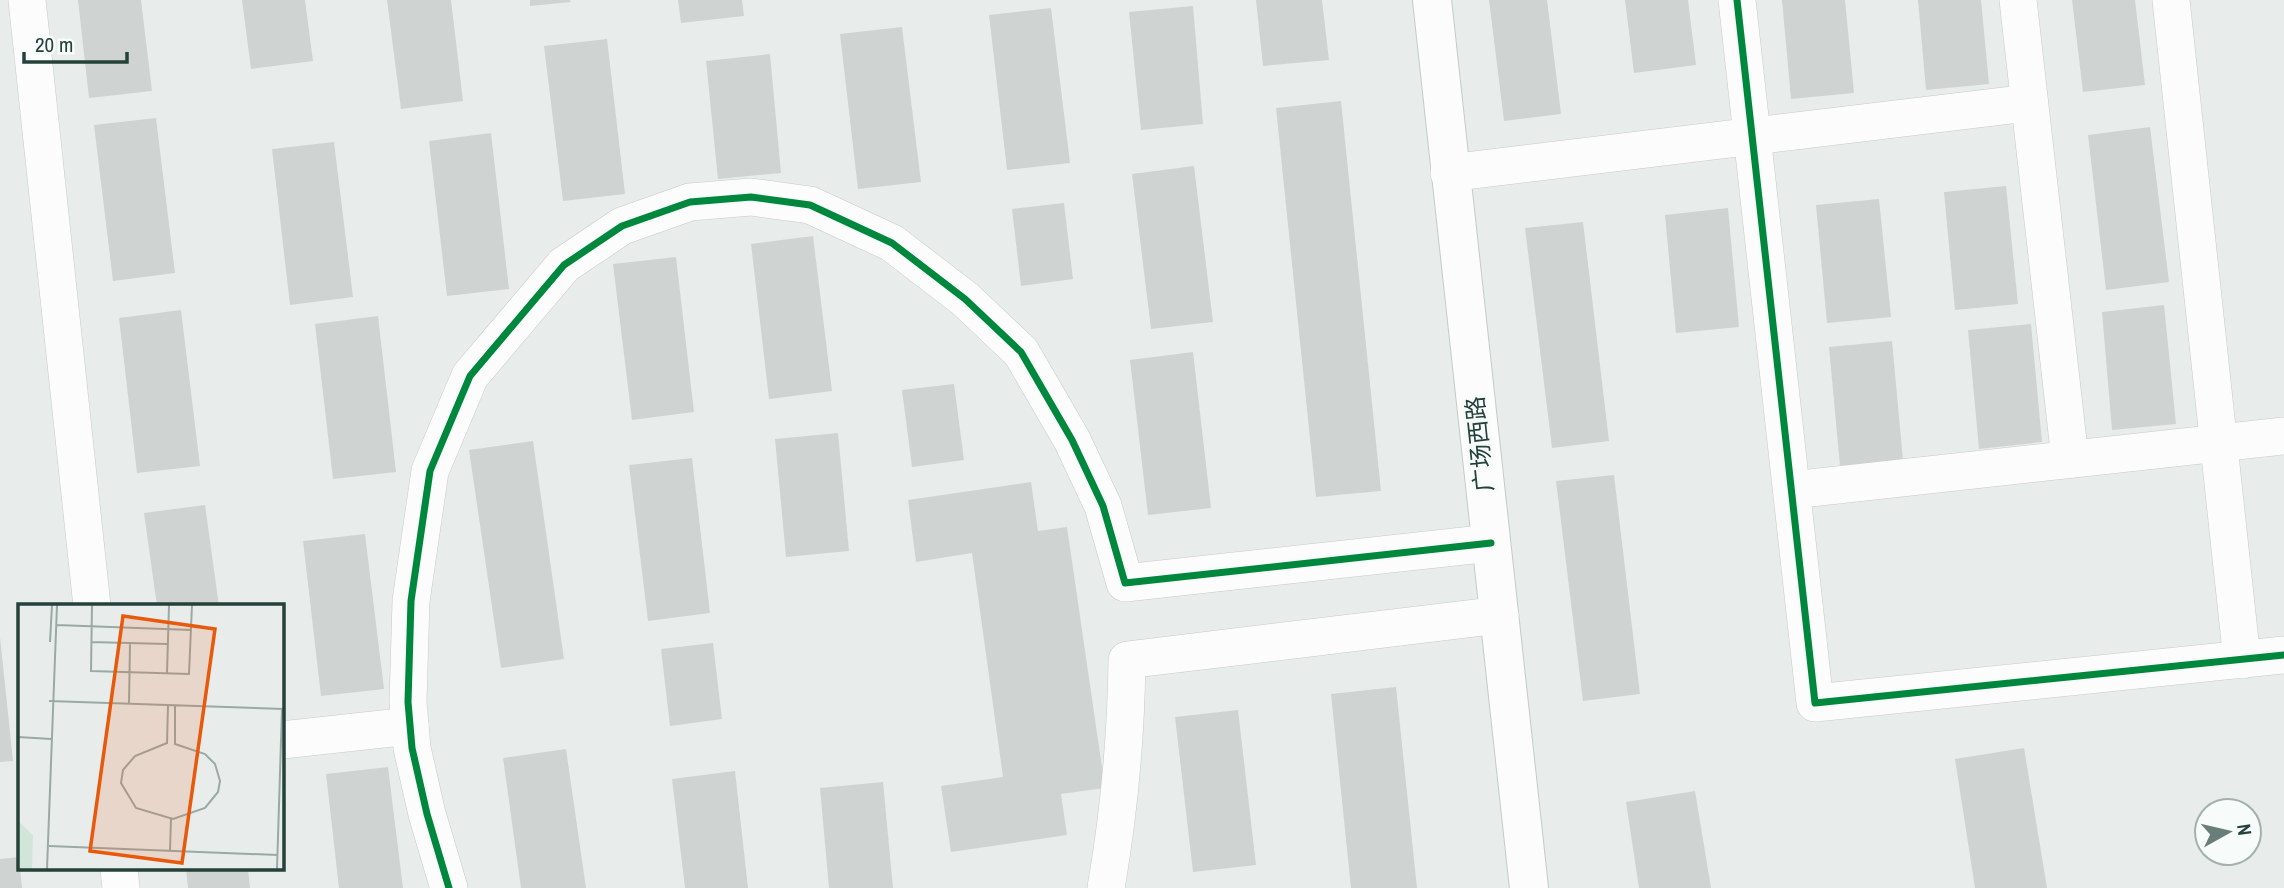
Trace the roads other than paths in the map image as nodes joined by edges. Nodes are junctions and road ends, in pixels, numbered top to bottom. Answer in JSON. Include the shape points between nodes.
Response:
{"nodes":[{"id":1,"x":27,"y":0,"type":"edge"},
{"id":2,"x":1432,"y":0,"type":"edge"},
{"id":3,"x":1737,"y":0,"type":"edge"},
{"id":4,"x":2018,"y":0,"type":"edge"},
{"id":5,"x":2171,"y":0,"type":"edge"},
{"id":6,"x":2028,"y":103,"type":"junction"},
{"id":7,"x":1751,"y":136,"type":"junction"},
{"id":8,"x":1449,"y":173,"type":"junction"},
{"id":9,"x":2284,"y":436,"type":"edge"},
{"id":10,"x":2218,"y":442,"type":"junction"},
{"id":11,"x":2070,"y":459,"type":"junction"},
{"id":12,"x":1792,"y":490,"type":"junction"},
{"id":13,"x":1491,"y":543,"type":"junction"},
{"id":14,"x":92,"y":604,"type":"edge"},
{"id":15,"x":1500,"y":615,"type":"junction"},
{"id":16,"x":2284,"y":655,"type":"edge"},
{"id":17,"x":2242,"y":660,"type":"junction"},
{"id":18,"x":410,"y":726,"type":"junction"},
{"id":19,"x":284,"y":740,"type":"edge"},
{"id":20,"x":119,"y":870,"type":"edge"},
{"id":21,"x":121,"y":888,"type":"edge"},
{"id":22,"x":450,"y":888,"type":"edge"},
{"id":23,"x":1106,"y":888,"type":"edge"},
{"id":24,"x":1529,"y":888,"type":"edge"}],
"edges":[{"from":1,"to":14,"type":"street"},
{"from":2,"to":8,"type":"main road","name":"广场西路"},
{"from":3,"to":7,"type":"street"},
{"from":4,"to":6,"type":"street"},
{"from":5,"to":10,"type":"street"},
{"from":6,"to":7,"type":"street"},
{"from":6,"to":11,"type":"street"},
{"from":7,"to":8,"type":"street"},
{"from":7,"to":12,"type":"street"},
{"from":8,"to":13,"type":"main road","name":"广场西路"},
{"from":9,"to":10,"type":"street"},
{"from":10,"to":11,"type":"street"},
{"from":10,"to":17,"type":"street"},
{"from":11,"to":12,"type":"street"},
{"from":12,"to":17,"type":"street","via":[[1815,702]]},
{"from":13,"to":15,"type":"main road","name":"广场西路"},
{"from":13,"to":18,"type":"street","via":[[1125,583],[1103,506],[1072,440],[1021,352],[965,299],[892,243],[810,205],[751,197],[690,202],[622,226],[564,265],[470,376],[430,471],[411,601]]},
{"from":15,"to":23,"type":"street","via":[[1127,660],[1127,712]]},
{"from":15,"to":24,"type":"main road","name":"广场西路"},
{"from":16,"to":17,"type":"street"},
{"from":18,"to":19,"type":"street"},
{"from":18,"to":22,"type":"street","via":[[427,814]]},
{"from":20,"to":21,"type":"street"}]}
